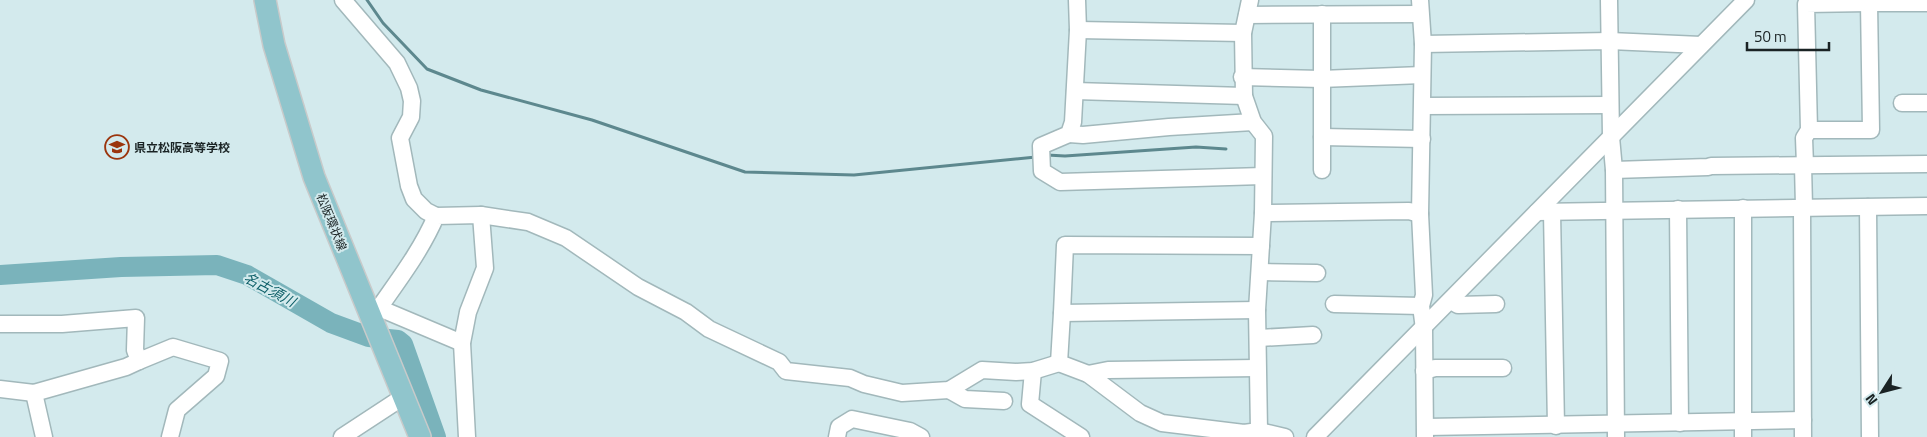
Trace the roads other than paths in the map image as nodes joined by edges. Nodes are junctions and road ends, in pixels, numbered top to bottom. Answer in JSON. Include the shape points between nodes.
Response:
{"nodes":[{"id":1,"x":265,"y":0,"type":"edge"},
{"id":2,"x":343,"y":0,"type":"edge"},
{"id":3,"x":1077,"y":0,"type":"edge"},
{"id":4,"x":1609,"y":0,"type":"edge"},
{"id":5,"x":1746,"y":0,"type":"edge"},
{"id":6,"x":1869,"y":3,"type":"junction"},
{"id":7,"x":1927,"y":3,"type":"edge"},
{"id":8,"x":1420,"y":7,"type":"edge"},
{"id":9,"x":1249,"y":8,"type":"edge"},
{"id":10,"x":1322,"y":14,"type":"junction"},
{"id":11,"x":1078,"y":30,"type":"junction"},
{"id":12,"x":1244,"y":32,"type":"junction"},
{"id":13,"x":1610,"y":40,"type":"junction"},
{"id":14,"x":1423,"y":44,"type":"junction"},
{"id":15,"x":1701,"y":45,"type":"junction"},
{"id":16,"x":1422,"y":75,"type":"junction"},
{"id":17,"x":1242,"y":78,"type":"junction"},
{"id":18,"x":1321,"y":79,"type":"junction"},
{"id":19,"x":1075,"y":91,"type":"junction"},
{"id":20,"x":1244,"y":96,"type":"junction"},
{"id":21,"x":1902,"y":103,"type":"dead end"},
{"id":22,"x":1927,"y":103,"type":"edge"},
{"id":23,"x":1423,"y":106,"type":"junction"},
{"id":24,"x":1610,"y":106,"type":"junction"},
{"id":25,"x":1253,"y":122,"type":"junction"},
{"id":26,"x":1809,"y":130,"type":"junction"},
{"id":27,"x":1069,"y":134,"type":"junction"},
{"id":28,"x":1322,"y":137,"type":"junction"},
{"id":29,"x":1611,"y":137,"type":"junction"},
{"id":30,"x":1422,"y":139,"type":"junction"},
{"id":31,"x":1927,"y":164,"type":"edge"},
{"id":32,"x":1804,"y":165,"type":"junction"},
{"id":33,"x":1322,"y":170,"type":"dead end"},
{"id":34,"x":1614,"y":170,"type":"junction"},
{"id":35,"x":1263,"y":176,"type":"junction"},
{"id":36,"x":1927,"y":206,"type":"edge"},
{"id":37,"x":1803,"y":207,"type":"junction"},
{"id":38,"x":1868,"y":207,"type":"junction"},
{"id":39,"x":1743,"y":208,"type":"junction"},
{"id":40,"x":1678,"y":209,"type":"junction"},
{"id":41,"x":1613,"y":211,"type":"junction"},
{"id":42,"x":1545,"y":212,"type":"junction"},
{"id":43,"x":1263,"y":213,"type":"junction"},
{"id":44,"x":1420,"y":214,"type":"junction"},
{"id":45,"x":436,"y":216,"type":"junction"},
{"id":46,"x":481,"y":216,"type":"junction"},
{"id":47,"x":1261,"y":246,"type":"junction"},
{"id":48,"x":1260,"y":272,"type":"junction"},
{"id":49,"x":1317,"y":273,"type":"dead end"},
{"id":50,"x":1451,"y":301,"type":"junction"},
{"id":51,"x":1334,"y":304,"type":"dead end"},
{"id":52,"x":1496,"y":304,"type":"dead end"},
{"id":53,"x":1420,"y":306,"type":"junction"},
{"id":54,"x":1257,"y":310,"type":"junction"},
{"id":55,"x":373,"y":313,"type":"junction"},
{"id":56,"x":1062,"y":313,"type":"junction"},
{"id":57,"x":0,"y":324,"type":"edge"},
{"id":58,"x":1424,"y":329,"type":"junction"},
{"id":59,"x":1313,"y":335,"type":"dead end"},
{"id":60,"x":1259,"y":338,"type":"junction"},
{"id":61,"x":462,"y":343,"type":"junction"},
{"id":62,"x":139,"y":361,"type":"junction"},
{"id":63,"x":1060,"y":363,"type":"junction"},
{"id":64,"x":1257,"y":368,"type":"junction"},
{"id":65,"x":1503,"y":368,"type":"dead end"},
{"id":66,"x":1032,"y":371,"type":"junction"},
{"id":67,"x":1424,"y":371,"type":"junction"},
{"id":68,"x":1088,"y":374,"type":"junction"},
{"id":69,"x":0,"y":389,"type":"edge"},
{"id":70,"x":949,"y":390,"type":"junction"},
{"id":71,"x":34,"y":392,"type":"junction"},
{"id":72,"x":403,"y":397,"type":"junction"},
{"id":73,"x":1004,"y":401,"type":"dead end"},
{"id":74,"x":1803,"y":420,"type":"junction"},
{"id":75,"x":1680,"y":423,"type":"junction"},
{"id":76,"x":1556,"y":426,"type":"junction"},
{"id":77,"x":1743,"y":429,"type":"edge"},
{"id":78,"x":1616,"y":430,"type":"edge"},
{"id":79,"x":1259,"y":431,"type":"junction"},
{"id":80,"x":1425,"y":432,"type":"edge"},
{"id":81,"x":44,"y":437,"type":"edge"},
{"id":82,"x":170,"y":437,"type":"edge"},
{"id":83,"x":342,"y":437,"type":"edge"},
{"id":84,"x":420,"y":437,"type":"edge"},
{"id":85,"x":467,"y":437,"type":"edge"},
{"id":86,"x":837,"y":437,"type":"edge"},
{"id":87,"x":921,"y":437,"type":"edge"},
{"id":88,"x":1081,"y":437,"type":"edge"},
{"id":89,"x":1285,"y":437,"type":"edge"},
{"id":90,"x":1315,"y":437,"type":"edge"},
{"id":91,"x":1803,"y":437,"type":"edge"},
{"id":92,"x":1870,"y":437,"type":"edge"}],
"edges":[{"from":1,"to":55,"type":"main road","name":"松阪環状線","via":[[274,45],[314,177]]},
{"from":2,"to":45,"type":"street","via":[[397,63],[409,88],[411,117],[400,138],[409,186],[414,199]]},
{"from":3,"to":11,"type":"street"},
{"from":4,"to":13,"type":"street"},
{"from":5,"to":15,"type":"street"},
{"from":6,"to":7,"type":"street"},
{"from":6,"to":26,"type":"street","via":[[1870,130]]},
{"from":6,"to":26,"type":"street","via":[[1806,4]]},
{"from":8,"to":10,"type":"street"},
{"from":8,"to":14,"type":"street"},
{"from":9,"to":10,"type":"street"},
{"from":9,"to":12,"type":"street"},
{"from":10,"to":18,"type":"street"},
{"from":11,"to":12,"type":"street"},
{"from":11,"to":19,"type":"street"},
{"from":12,"to":17,"type":"street"},
{"from":13,"to":14,"type":"street"},
{"from":13,"to":15,"type":"street"},
{"from":13,"to":24,"type":"street"},
{"from":14,"to":16,"type":"street"},
{"from":15,"to":29,"type":"street"},
{"from":16,"to":18,"type":"street"},
{"from":16,"to":23,"type":"street"},
{"from":17,"to":18,"type":"street"},
{"from":17,"to":20,"type":"street"},
{"from":18,"to":28,"type":"street"},
{"from":19,"to":20,"type":"street"},
{"from":19,"to":27,"type":"street"},
{"from":20,"to":25,"type":"street"},
{"from":21,"to":22,"type":"street"},
{"from":23,"to":24,"type":"street"},
{"from":23,"to":30,"type":"street"},
{"from":24,"to":29,"type":"street"},
{"from":25,"to":27,"type":"street"},
{"from":25,"to":35,"type":"street","via":[[1264,136]]},
{"from":26,"to":32,"type":"street","via":[[1804,138]]},
{"from":27,"to":35,"type":"street","via":[[1040,146],[1042,171],[1060,182]]},
{"from":28,"to":30,"type":"street"},
{"from":28,"to":33,"type":"street"},
{"from":29,"to":34,"type":"street"},
{"from":29,"to":42,"type":"street"},
{"from":30,"to":44,"type":"street"},
{"from":31,"to":32,"type":"street"},
{"from":32,"to":34,"type":"street"},
{"from":32,"to":37,"type":"street"},
{"from":34,"to":41,"type":"street"},
{"from":35,"to":43,"type":"street"},
{"from":36,"to":38,"type":"street"},
{"from":37,"to":38,"type":"street"},
{"from":37,"to":39,"type":"street"},
{"from":37,"to":74,"type":"street"},
{"from":38,"to":92,"type":"street"},
{"from":39,"to":40,"type":"street"},
{"from":39,"to":77,"type":"street"},
{"from":40,"to":41,"type":"street"},
{"from":40,"to":75,"type":"street"},
{"from":41,"to":42,"type":"street"},
{"from":41,"to":78,"type":"street"},
{"from":42,"to":50,"type":"street"},
{"from":42,"to":76,"type":"street"},
{"from":43,"to":44,"type":"street","via":[[1409,211]]},
{"from":43,"to":47,"type":"street"},
{"from":44,"to":53,"type":"street","via":[[1424,295]]},
{"from":45,"to":46,"type":"street"},
{"from":45,"to":55,"type":"street","via":[[416,256]]},
{"from":46,"to":61,"type":"street","via":[[485,268],[468,312]]},
{"from":46,"to":70,"type":"street","via":[[528,222],[566,238],[638,287],[686,312],[709,329],[779,362],[786,370],[850,378],[902,393]]},
{"from":47,"to":48,"type":"street"},
{"from":47,"to":56,"type":"street","via":[[1065,244]]},
{"from":48,"to":49,"type":"street"},
{"from":48,"to":54,"type":"street"},
{"from":50,"to":52,"type":"street","via":[[1458,305]]},
{"from":50,"to":58,"type":"street"},
{"from":51,"to":53,"type":"street"},
{"from":53,"to":58,"type":"street"},
{"from":54,"to":56,"type":"street"},
{"from":54,"to":60,"type":"street"},
{"from":55,"to":61,"type":"street"},
{"from":55,"to":72,"type":"main road","name":"松阪環状線"},
{"from":56,"to":63,"type":"street"},
{"from":57,"to":62,"type":"street","via":[[62,324],[136,318],[135,350]]},
{"from":58,"to":67,"type":"street"},
{"from":58,"to":90,"type":"street","via":[[1410,339]]},
{"from":59,"to":60,"type":"street"},
{"from":60,"to":64,"type":"street"},
{"from":61,"to":85,"type":"street"},
{"from":62,"to":71,"type":"street"},
{"from":62,"to":82,"type":"street","via":[[173,347],[220,361],[216,376],[177,410]]},
{"from":63,"to":66,"type":"street"},
{"from":63,"to":68,"type":"street"},
{"from":64,"to":68,"type":"street","via":[[1108,370]]},
{"from":64,"to":79,"type":"street"},
{"from":65,"to":67,"type":"street","via":[[1435,368]]},
{"from":66,"to":70,"type":"street","via":[[982,370]]},
{"from":66,"to":88,"type":"street","via":[[1030,404]]},
{"from":67,"to":80,"type":"street"},
{"from":68,"to":79,"type":"street","via":[[1140,413],[1162,423],[1244,433]]},
{"from":69,"to":71,"type":"street"},
{"from":70,"to":73,"type":"street","via":[[965,399]]},
{"from":71,"to":81,"type":"street"},
{"from":72,"to":83,"type":"street"},
{"from":72,"to":84,"type":"main road","name":"松阪環状線"},
{"from":74,"to":77,"type":"street"},
{"from":74,"to":91,"type":"street"},
{"from":75,"to":77,"type":"street"},
{"from":75,"to":78,"type":"street"},
{"from":76,"to":78,"type":"street"},
{"from":76,"to":80,"type":"street"},
{"from":79,"to":89,"type":"street"},
{"from":86,"to":87,"type":"street","via":[[839,427],[852,419],[910,431]]}]}
